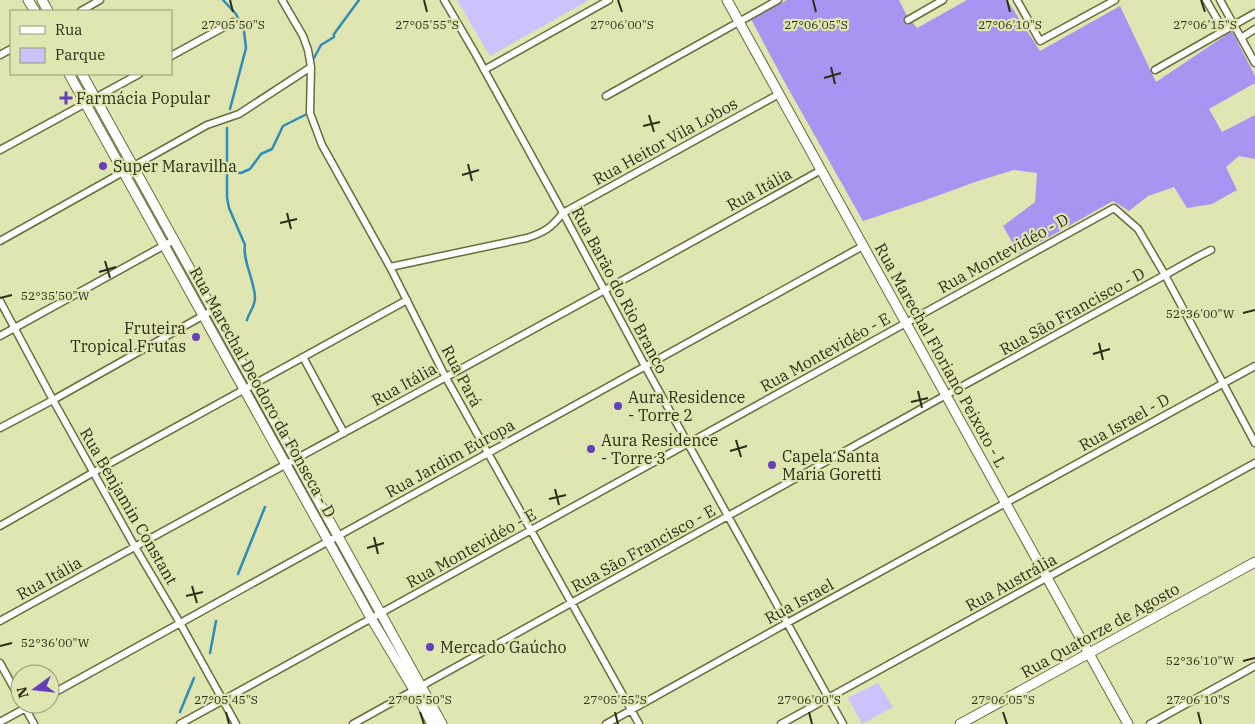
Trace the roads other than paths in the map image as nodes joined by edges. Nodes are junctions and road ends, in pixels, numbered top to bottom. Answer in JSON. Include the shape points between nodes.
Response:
{"nodes":[{"id":1,"x":100,"y":0,"type":"edge"},
{"id":2,"x":282,"y":0,"type":"edge"},
{"id":3,"x":444,"y":0,"type":"edge"},
{"id":4,"x":608,"y":0,"type":"edge"},
{"id":5,"x":727,"y":0,"type":"edge"},
{"id":6,"x":778,"y":0,"type":"edge"},
{"id":7,"x":943,"y":0,"type":"edge"},
{"id":8,"x":1017,"y":0,"type":"edge"},
{"id":9,"x":1115,"y":0,"type":"edge"},
{"id":10,"x":1206,"y":0,"type":"edge"},
{"id":11,"x":1220,"y":0,"type":"edge"},
{"id":12,"x":83,"y":10,"type":"edge"},
{"id":13,"x":1255,"y":14,"type":"edge"},
{"id":14,"x":908,"y":20,"type":"dead end"},
{"id":15,"x":739,"y":21,"type":"junction"},
{"id":16,"x":233,"y":22,"type":"dead end"},
{"id":17,"x":1234,"y":25,"type":"junction"},
{"id":18,"x":1255,"y":29,"type":"edge"},
{"id":19,"x":1224,"y":31,"type":"junction"},
{"id":20,"x":1241,"y":38,"type":"junction"},
{"id":21,"x":172,"y":55,"type":"edge"},
{"id":22,"x":1255,"y":63,"type":"edge"},
{"id":23,"x":311,"y":67,"type":"junction"},
{"id":24,"x":484,"y":70,"type":"junction"},
{"id":25,"x":1155,"y":70,"type":"dead end"},
{"id":26,"x":70,"y":75,"type":"edge"},
{"id":27,"x":83,"y":75,"type":"edge"},
{"id":28,"x":137,"y":75,"type":"edge"},
{"id":29,"x":779,"y":94,"type":"junction"},
{"id":30,"x":606,"y":96,"type":"dead end"},
{"id":31,"x":96,"y":98,"type":"junction"},
{"id":32,"x":86,"y":103,"type":"junction"},
{"id":33,"x":0,"y":150,"type":"edge"},
{"id":34,"x":134,"y":166,"type":"junction"},
{"id":35,"x":821,"y":170,"type":"junction"},
{"id":36,"x":124,"y":172,"type":"junction"},
{"id":37,"x":563,"y":213,"type":"junction"},
{"id":38,"x":174,"y":240,"type":"junction"},
{"id":39,"x":0,"y":241,"type":"edge"},
{"id":40,"x":164,"y":246,"type":"junction"},
{"id":41,"x":863,"y":246,"type":"junction"},
{"id":42,"x":1211,"y":250,"type":"dead end"},
{"id":43,"x":390,"y":267,"type":"junction"},
{"id":44,"x":1165,"y":275,"type":"junction"},
{"id":45,"x":604,"y":290,"type":"junction"},
{"id":46,"x":407,"y":300,"type":"junction"},
{"id":47,"x":0,"y":301,"type":"edge"},
{"id":48,"x":213,"y":310,"type":"junction"},
{"id":49,"x":203,"y":316,"type":"junction"},
{"id":50,"x":906,"y":323,"type":"junction"},
{"id":51,"x":15,"y":328,"type":"junction"},
{"id":52,"x":0,"y":336,"type":"edge"},
{"id":53,"x":304,"y":357,"type":"junction"},
{"id":54,"x":645,"y":366,"type":"junction"},
{"id":55,"x":1255,"y":366,"type":"edge"},
{"id":56,"x":446,"y":376,"type":"junction"},
{"id":57,"x":254,"y":384,"type":"junction"},
{"id":58,"x":1222,"y":384,"type":"junction"},
{"id":59,"x":244,"y":390,"type":"junction"},
{"id":60,"x":946,"y":395,"type":"junction"},
{"id":61,"x":53,"y":400,"type":"junction"},
{"id":62,"x":0,"y":428,"type":"edge"},
{"id":63,"x":344,"y":434,"type":"junction"},
{"id":64,"x":1255,"y":443,"type":"edge"},
{"id":65,"x":687,"y":444,"type":"junction"},
{"id":66,"x":488,"y":453,"type":"junction"},
{"id":67,"x":296,"y":459,"type":"junction"},
{"id":68,"x":1255,"y":463,"type":"edge"},
{"id":69,"x":286,"y":464,"type":"junction"},
{"id":70,"x":94,"y":472,"type":"junction"},
{"id":71,"x":1006,"y":503,"type":"junction"},
{"id":72,"x":727,"y":516,"type":"junction"},
{"id":73,"x":0,"y":526,"type":"edge"},
{"id":74,"x":531,"y":530,"type":"junction"},
{"id":75,"x":338,"y":536,"type":"junction"},
{"id":76,"x":328,"y":541,"type":"junction"},
{"id":77,"x":135,"y":546,"type":"junction"},
{"id":78,"x":1255,"y":562,"type":"edge"},
{"id":79,"x":1047,"y":578,"type":"junction"},
{"id":80,"x":571,"y":603,"type":"junction"},
{"id":81,"x":381,"y":613,"type":"junction"},
{"id":82,"x":371,"y":618,"type":"junction"},
{"id":83,"x":0,"y":621,"type":"edge"},
{"id":84,"x":180,"y":623,"type":"junction"},
{"id":85,"x":787,"y":623,"type":"junction"},
{"id":86,"x":1089,"y":653,"type":"junction"},
{"id":87,"x":0,"y":663,"type":"edge"},
{"id":88,"x":1255,"y":666,"type":"edge"},
{"id":89,"x":10,"y":681,"type":"edge"},
{"id":90,"x":418,"y":688,"type":"junction"},
{"id":91,"x":60,"y":689,"type":"edge"},
{"id":92,"x":828,"y":698,"type":"junction"},
{"id":93,"x":223,"y":700,"type":"junction"},
{"id":94,"x":631,"y":710,"type":"junction"},
{"id":95,"x":12,"y":714,"type":"edge"},
{"id":96,"x":0,"y":722,"type":"edge"},
{"id":97,"x":180,"y":724,"type":"edge"},
{"id":98,"x":236,"y":724,"type":"edge"},
{"id":99,"x":353,"y":724,"type":"edge"},
{"id":100,"x":432,"y":724,"type":"edge"},
{"id":101,"x":442,"y":724,"type":"edge"},
{"id":102,"x":606,"y":724,"type":"edge"},
{"id":103,"x":639,"y":724,"type":"edge"},
{"id":104,"x":781,"y":724,"type":"edge"},
{"id":105,"x":842,"y":724,"type":"edge"},
{"id":106,"x":960,"y":724,"type":"edge"},
{"id":107,"x":1128,"y":724,"type":"edge"},
{"id":108,"x":1150,"y":724,"type":"edge"}],
"edges":[{"from":1,"to":12,"type":"street"},
{"from":2,"to":23,"type":"street","name":"Rua Pará","via":[[303,36]]},
{"from":3,"to":24,"type":"street","name":"Rua Barão do Rio Branco"},
{"from":4,"to":24,"type":"street"},
{"from":5,"to":15,"type":"street","name":"Rua Marechal Floriano Peixoto - L"},
{"from":6,"to":15,"type":"street"},
{"from":7,"to":14,"type":"street"},
{"from":8,"to":9,"type":"street","via":[[1040,41]]},
{"from":10,"to":19,"type":"street"},
{"from":11,"to":17,"type":"street"},
{"from":13,"to":17,"type":"street"},
{"from":15,"to":29,"type":"street","name":"Rua Marechal Floriano Peixoto - L"},
{"from":15,"to":30,"type":"street"},
{"from":16,"to":21,"type":"street"},
{"from":17,"to":19,"type":"street"},
{"from":17,"to":20,"type":"street"},
{"from":18,"to":20,"type":"street"},
{"from":19,"to":25,"type":"street"},
{"from":20,"to":22,"type":"street"},
{"from":23,"to":34,"type":"street","via":[[239,114],[206,126]]},
{"from":23,"to":43,"type":"street","name":"Rua Pará","via":[[310,113],[322,145]]},
{"from":24,"to":37,"type":"street","name":"Rua Barão do Rio Branco"},
{"from":26,"to":32,"type":"street","name":"Rua Marechal Deodoro da Fonseca - D"},
{"from":27,"to":31,"type":"street","name":"Rua Marechal Deodoro da Fonseca - D"},
{"from":28,"to":31,"type":"street"},
{"from":29,"to":35,"type":"street","name":"Rua Marechal Floriano Peixoto - L"},
{"from":29,"to":37,"type":"street","name":"Rua Heitor Vila Lobos"},
{"from":31,"to":32,"type":"street"},
{"from":31,"to":34,"type":"street","name":"Rua Marechal Deodoro da Fonseca - D"},
{"from":32,"to":33,"type":"street"},
{"from":32,"to":36,"type":"street","name":"Rua Marechal Deodoro da Fonseca - D"},
{"from":34,"to":36,"type":"street"},
{"from":34,"to":38,"type":"street","name":"Rua Marechal Deodoro da Fonseca - D"},
{"from":35,"to":41,"type":"street","name":"Rua Marechal Floriano Peixoto - L"},
{"from":35,"to":45,"type":"street","name":"Rua Itália"},
{"from":36,"to":39,"type":"street"},
{"from":36,"to":40,"type":"street","name":"Rua Marechal Deodoro da Fonseca - D"},
{"from":37,"to":43,"type":"street","name":"Rua Heitor Vila Lobos","via":[[542,233],[527,238]]},
{"from":37,"to":45,"type":"street","name":"Rua Barão do Rio Branco"},
{"from":38,"to":40,"type":"street"},
{"from":38,"to":48,"type":"street","name":"Rua Marechal Deodoro da Fonseca - D"},
{"from":40,"to":49,"type":"street","name":"Rua Marechal Deodoro da Fonseca - D"},
{"from":40,"to":51,"type":"street"},
{"from":41,"to":50,"type":"street","name":"Rua Marechal Floriano Peixoto - L"},
{"from":41,"to":54,"type":"street","name":"Rua Jardim Europa"},
{"from":42,"to":44,"type":"street","name":"Rua São Francisco - D"},
{"from":43,"to":46,"type":"street","name":"Rua Pará"},
{"from":44,"to":50,"type":"street","name":"Rua Montevidéo - D","via":[[1138,229],[1114,208]]},
{"from":44,"to":58,"type":"street"},
{"from":44,"to":60,"type":"street","name":"Rua São Francisco - D"},
{"from":45,"to":54,"type":"street","name":"Rua Barão do Rio Branco"},
{"from":45,"to":56,"type":"street","name":"Rua Itália"},
{"from":46,"to":53,"type":"street"},
{"from":46,"to":56,"type":"street","name":"Rua Pará"},
{"from":47,"to":51,"type":"street","name":"Rua Benjamin Constant"},
{"from":48,"to":49,"type":"street"},
{"from":48,"to":57,"type":"street","name":"Rua Marechal Deodoro da Fonseca - D"},
{"from":49,"to":59,"type":"street","name":"Rua Marechal Deodoro da Fonseca - D"},
{"from":49,"to":61,"type":"street"},
{"from":50,"to":60,"type":"street","name":"Rua Marechal Floriano Peixoto - L"},
{"from":50,"to":65,"type":"street","name":"Rua Montevidéo - E"},
{"from":51,"to":52,"type":"street"},
{"from":51,"to":61,"type":"street","name":"Rua Benjamin Constant"},
{"from":53,"to":57,"type":"street"},
{"from":53,"to":63,"type":"street"},
{"from":54,"to":65,"type":"street","name":"Rua Barão do Rio Branco"},
{"from":54,"to":66,"type":"street","name":"Rua Jardim Europa"},
{"from":55,"to":58,"type":"street","name":"Rua Israel - D"},
{"from":56,"to":63,"type":"street","name":"Rua Itália"},
{"from":56,"to":66,"type":"street","name":"Rua Pará"},
{"from":57,"to":59,"type":"street"},
{"from":57,"to":67,"type":"street","name":"Rua Marechal Deodoro da Fonseca - D"},
{"from":58,"to":64,"type":"street"},
{"from":58,"to":71,"type":"street","name":"Rua Israel - D"},
{"from":59,"to":69,"type":"street","name":"Rua Marechal Deodoro da Fonseca - D"},
{"from":59,"to":70,"type":"street"},
{"from":60,"to":71,"type":"street","name":"Rua Marechal Floriano Peixoto - L"},
{"from":60,"to":72,"type":"street","name":"Rua São Francisco - E"},
{"from":61,"to":62,"type":"street"},
{"from":61,"to":70,"type":"street","name":"Rua Benjamin Constant"},
{"from":63,"to":67,"type":"street","name":"Rua Itália"},
{"from":65,"to":72,"type":"street","name":"Rua Barão do Rio Branco"},
{"from":65,"to":74,"type":"street","name":"Rua Montevidéo - E"},
{"from":66,"to":74,"type":"street","name":"Rua Pará"},
{"from":66,"to":75,"type":"street","name":"Rua Jardim Europa"},
{"from":67,"to":69,"type":"street","name":"Rua Itália"},
{"from":67,"to":75,"type":"street","name":"Rua Marechal Deodoro da Fonseca - D"},
{"from":68,"to":79,"type":"street","name":"Rua Austrália"},
{"from":69,"to":76,"type":"street","name":"Rua Marechal Deodoro da Fonseca - D"},
{"from":69,"to":77,"type":"street","name":"Rua Itália"},
{"from":70,"to":73,"type":"street"},
{"from":70,"to":77,"type":"street","name":"Rua Benjamin Constant"},
{"from":71,"to":79,"type":"street","name":"Rua Marechal Floriano Peixoto - L"},
{"from":71,"to":85,"type":"street","name":"Rua Israel"},
{"from":72,"to":80,"type":"street","name":"Rua São Francisco - E"},
{"from":72,"to":85,"type":"street","name":"Rua Barão do Rio Branco"},
{"from":74,"to":80,"type":"street","name":"Rua Pará"},
{"from":74,"to":81,"type":"street","name":"Rua Montevidéo - E"},
{"from":75,"to":76,"type":"street","name":"Rua Jardim Europa"},
{"from":75,"to":81,"type":"street","name":"Rua Marechal Deodoro da Fonseca - D"},
{"from":76,"to":82,"type":"street","name":"Rua Marechal Deodoro da Fonseca - D"},
{"from":76,"to":84,"type":"street","name":"Rua Jardim Europa"},
{"from":77,"to":83,"type":"street","name":"Rua Itália"},
{"from":77,"to":84,"type":"street","name":"Rua Benjamin Constant"},
{"from":78,"to":86,"type":"street","name":"Rua Quatorze de Agosto"},
{"from":79,"to":86,"type":"street","name":"Rua Marechal Floriano Peixoto - L"},
{"from":79,"to":92,"type":"street","name":"Rua Austrália"},
{"from":80,"to":90,"type":"street","name":"Rua São Francisco - E"},
{"from":80,"to":94,"type":"street","name":"Rua Pará"},
{"from":81,"to":82,"type":"street","name":"Rua Montevidéo - E"},
{"from":81,"to":90,"type":"street","name":"Rua Marechal Deodoro da Fonseca - D"},
{"from":82,"to":90,"type":"street","name":"Rua Marechal Deodoro da Fonseca - D"},
{"from":82,"to":93,"type":"street","name":"Rua Montevidéo - E"},
{"from":84,"to":91,"type":"street","name":"Rua Jardim Europa"},
{"from":84,"to":93,"type":"street","name":"Rua Benjamin Constant"},
{"from":85,"to":92,"type":"street","name":"Rua Barão do Rio Branco"},
{"from":85,"to":94,"type":"street","name":"Rua Israel"},
{"from":86,"to":106,"type":"street","name":"Rua Quatorze de Agosto"},
{"from":86,"to":107,"type":"street","name":"Rua Marechal Floriano Peixoto - L"},
{"from":87,"to":89,"type":"street"},
{"from":88,"to":108,"type":"street"},
{"from":90,"to":99,"type":"street","name":"Rua São Francisco - E"},
{"from":90,"to":100,"type":"street","name":"Rua Marechal Deodoro da Fonseca - D"},
{"from":90,"to":101,"type":"street","name":"Rua Marechal Deodoro da Fonseca - D"},
{"from":92,"to":104,"type":"street","name":"Rua Austrália"},
{"from":92,"to":105,"type":"street","name":"Rua Barão do Rio Branco"},
{"from":93,"to":97,"type":"street","name":"Rua Montevidéo - E"},
{"from":93,"to":98,"type":"street","name":"Rua Benjamin Constant"},
{"from":94,"to":102,"type":"street","name":"Rua Israel"},
{"from":94,"to":103,"type":"street","name":"Rua Pará"},
{"from":95,"to":96,"type":"street"}]}
